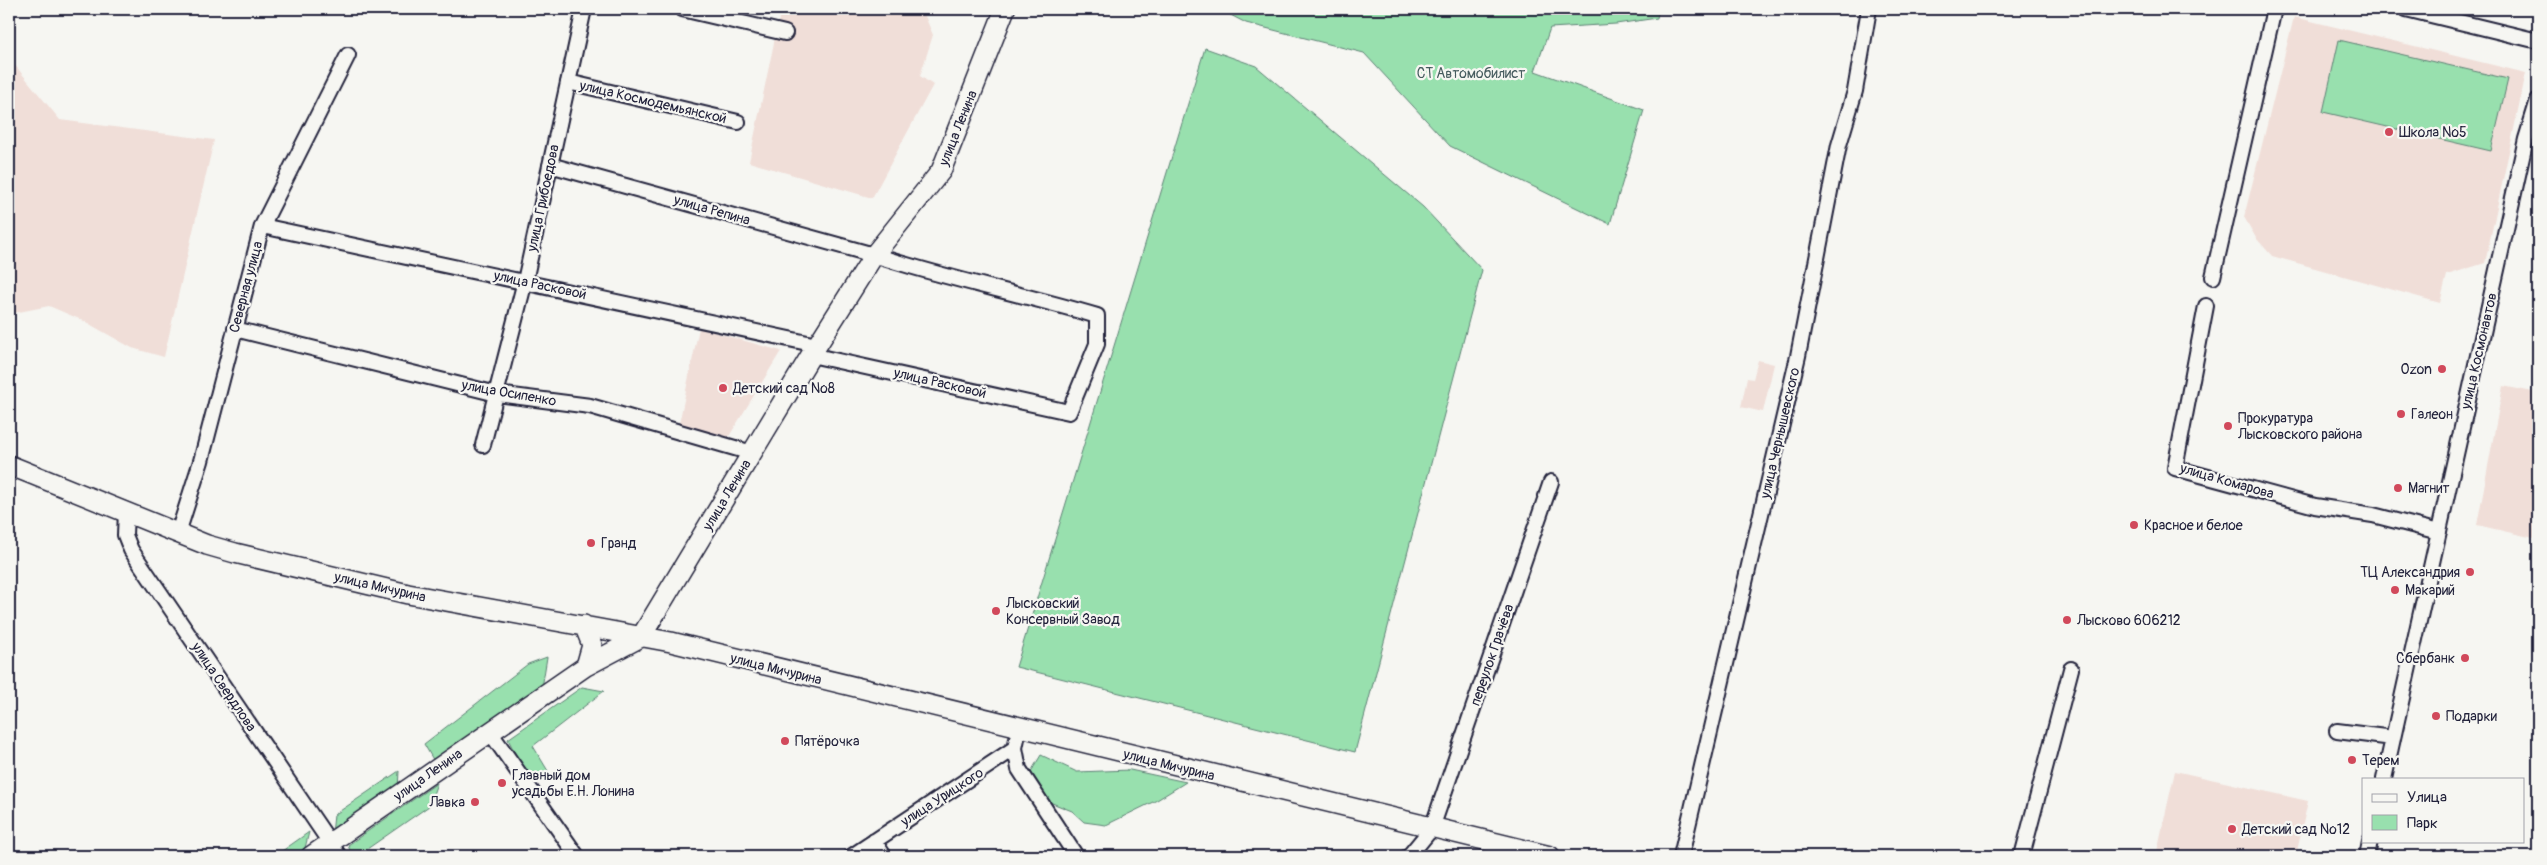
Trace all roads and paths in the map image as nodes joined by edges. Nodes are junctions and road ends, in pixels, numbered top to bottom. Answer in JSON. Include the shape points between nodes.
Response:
{"nodes":[{"id":1,"x":584,"y":9,"type":"edge"},
{"id":2,"x":682,"y":9,"type":"edge"},
{"id":3,"x":1005,"y":9,"type":"edge"},
{"id":4,"x":1869,"y":9,"type":"edge"},
{"id":5,"x":2274,"y":9,"type":"edge"},
{"id":6,"x":2406,"y":9,"type":"edge"},
{"id":7,"x":785,"y":33,"type":"dead end"},
{"id":8,"x":2538,"y":41,"type":"edge"},
{"id":9,"x":348,"y":55,"type":"dead end"},
{"id":10,"x":568,"y":82,"type":"junction"},
{"id":11,"x":2538,"y":100,"type":"edge"},
{"id":12,"x":738,"y":122,"type":"dead end"},
{"id":13,"x":550,"y":165,"type":"junction"},
{"id":14,"x":262,"y":226,"type":"junction"},
{"id":15,"x":874,"y":255,"type":"junction"},
{"id":16,"x":2213,"y":277,"type":"dead end"},
{"id":17,"x":525,"y":281,"type":"junction"},
{"id":18,"x":2206,"y":306,"type":"dead end"},
{"id":19,"x":235,"y":328,"type":"junction"},
{"id":20,"x":814,"y":350,"type":"junction"},
{"id":21,"x":497,"y":394,"type":"junction"},
{"id":22,"x":1069,"y":412,"type":"joint"},
{"id":23,"x":483,"y":446,"type":"dead end"},
{"id":24,"x":752,"y":453,"type":"junction"},
{"id":25,"x":9,"y":465,"type":"edge"},
{"id":26,"x":1551,"y":482,"type":"dead end"},
{"id":27,"x":126,"y":511,"type":"junction"},
{"id":28,"x":2439,"y":532,"type":"junction"},
{"id":29,"x":178,"y":533,"type":"junction"},
{"id":30,"x":584,"y":625,"type":"junction"},
{"id":31,"x":641,"y":637,"type":"junction"},
{"id":32,"x":586,"y":666,"type":"junction"},
{"id":33,"x":2071,"y":669,"type":"dead end"},
{"id":34,"x":1019,"y":729,"type":"junction"},
{"id":35,"x":2337,"y":731,"type":"dead end"},
{"id":36,"x":490,"y":732,"type":"junction"},
{"id":37,"x":2393,"y":738,"type":"junction"},
{"id":38,"x":1015,"y":748,"type":"junction"},
{"id":39,"x":2384,"y":778,"type":"edge"},
{"id":40,"x":1432,"y":828,"type":"junction"},
{"id":41,"x":874,"y":841,"type":"junction"},
{"id":42,"x":2370,"y":842,"type":"edge"},
{"id":43,"x":334,"y":850,"type":"edge"},
{"id":44,"x":311,"y":856,"type":"edge"},
{"id":45,"x":577,"y":856,"type":"edge"},
{"id":46,"x":852,"y":856,"type":"edge"},
{"id":47,"x":884,"y":856,"type":"edge"},
{"id":48,"x":1076,"y":856,"type":"edge"},
{"id":49,"x":1409,"y":856,"type":"edge"},
{"id":50,"x":1550,"y":856,"type":"edge"},
{"id":51,"x":1681,"y":856,"type":"edge"},
{"id":52,"x":2022,"y":856,"type":"edge"},
{"id":53,"x":2367,"y":856,"type":"edge"}],
"edges":[{"from":1,"to":10,"type":"street","name":"улица Грибоедова"},
{"from":2,"to":7,"type":"street"},
{"from":3,"to":15,"type":"main road","name":"улица Ленина","via":[[940,171]]},
{"from":4,"to":51,"type":"street","name":"улица Чернышевского","via":[[1856,91],[1839,145],[1798,356]]},
{"from":5,"to":16,"type":"street"},
{"from":6,"to":8,"type":"street"},
{"from":9,"to":14,"type":"street","name":"Северная улица"},
{"from":10,"to":12,"type":"street","name":"улица Космодемьянской"},
{"from":10,"to":13,"type":"street","name":"улица Грибоедова"},
{"from":11,"to":28,"type":"street","name":"улица Космонавтов","via":[[2526,139]]},
{"from":13,"to":15,"type":"street","name":"улица Репина"},
{"from":13,"to":17,"type":"street","name":"улица Грибоедова"},
{"from":14,"to":17,"type":"street","name":"улица Расковой"},
{"from":14,"to":19,"type":"street","name":"Северная улица"},
{"from":15,"to":20,"type":"main road","name":"улица Ленина"},
{"from":15,"to":22,"type":"street","name":"улица Репина","via":[[1098,316],[1097,344]]},
{"from":17,"to":20,"type":"street","name":"улица Расковой"},
{"from":17,"to":21,"type":"street","name":"улица Грибоедова"},
{"from":18,"to":28,"type":"street","name":"улица Комарова","via":[[2175,468],[2314,506]]},
{"from":19,"to":21,"type":"street","name":"улица Осипенко"},
{"from":19,"to":29,"type":"street","name":"Северная улица","via":[[201,462]]},
{"from":20,"to":22,"type":"street","name":"улица Расковой"},
{"from":20,"to":24,"type":"main road","name":"улица Ленина"},
{"from":21,"to":23,"type":"street","name":"улица Грибоедова"},
{"from":21,"to":24,"type":"street","name":"улица Осипенко","via":[[590,406]]},
{"from":24,"to":31,"type":"main road","name":"улица Ленина"},
{"from":25,"to":27,"type":"main road","name":"улица Мичурина"},
{"from":26,"to":40,"type":"street","name":"переулок Грачёва"},
{"from":27,"to":29,"type":"main road","name":"улица Мичурина"},
{"from":27,"to":43,"type":"street","name":"улица Свердлова","via":[[125,535],[131,550]]},
{"from":28,"to":37,"type":"street","name":"улица Космонавтов"},
{"from":29,"to":30,"type":"main road","name":"улица Мичурина","via":[[235,553],[408,594]]},
{"from":30,"to":31,"type":"main road","name":"улица Мичурина"},
{"from":30,"to":32,"type":"main road","via":[[592,644]]},
{"from":31,"to":32,"type":"main road","name":"улица Ленина"},
{"from":31,"to":34,"type":"main road","name":"улица Мичурина"},
{"from":32,"to":36,"type":"main road","name":"улица Ленина"},
{"from":33,"to":52,"type":"street"},
{"from":34,"to":38,"type":"street"},
{"from":34,"to":40,"type":"main road","name":"улица Мичурина"},
{"from":35,"to":37,"type":"street"},
{"from":36,"to":43,"type":"main road","name":"улица Ленина"},
{"from":36,"to":45,"type":"street"},
{"from":37,"to":39,"type":"street","name":"улица Космонавтов"},
{"from":38,"to":41,"type":"street","name":"улица Урицкого"},
{"from":38,"to":48,"type":"street","via":[[1019,769]]},
{"from":40,"to":49,"type":"street"},
{"from":40,"to":50,"type":"main road","name":"улица Мичурина"},
{"from":41,"to":46,"type":"street","name":"улица Урицкого"},
{"from":41,"to":47,"type":"street"},
{"from":42,"to":53,"type":"street"},
{"from":43,"to":44,"type":"main road","name":"улица Ленина"}]}
